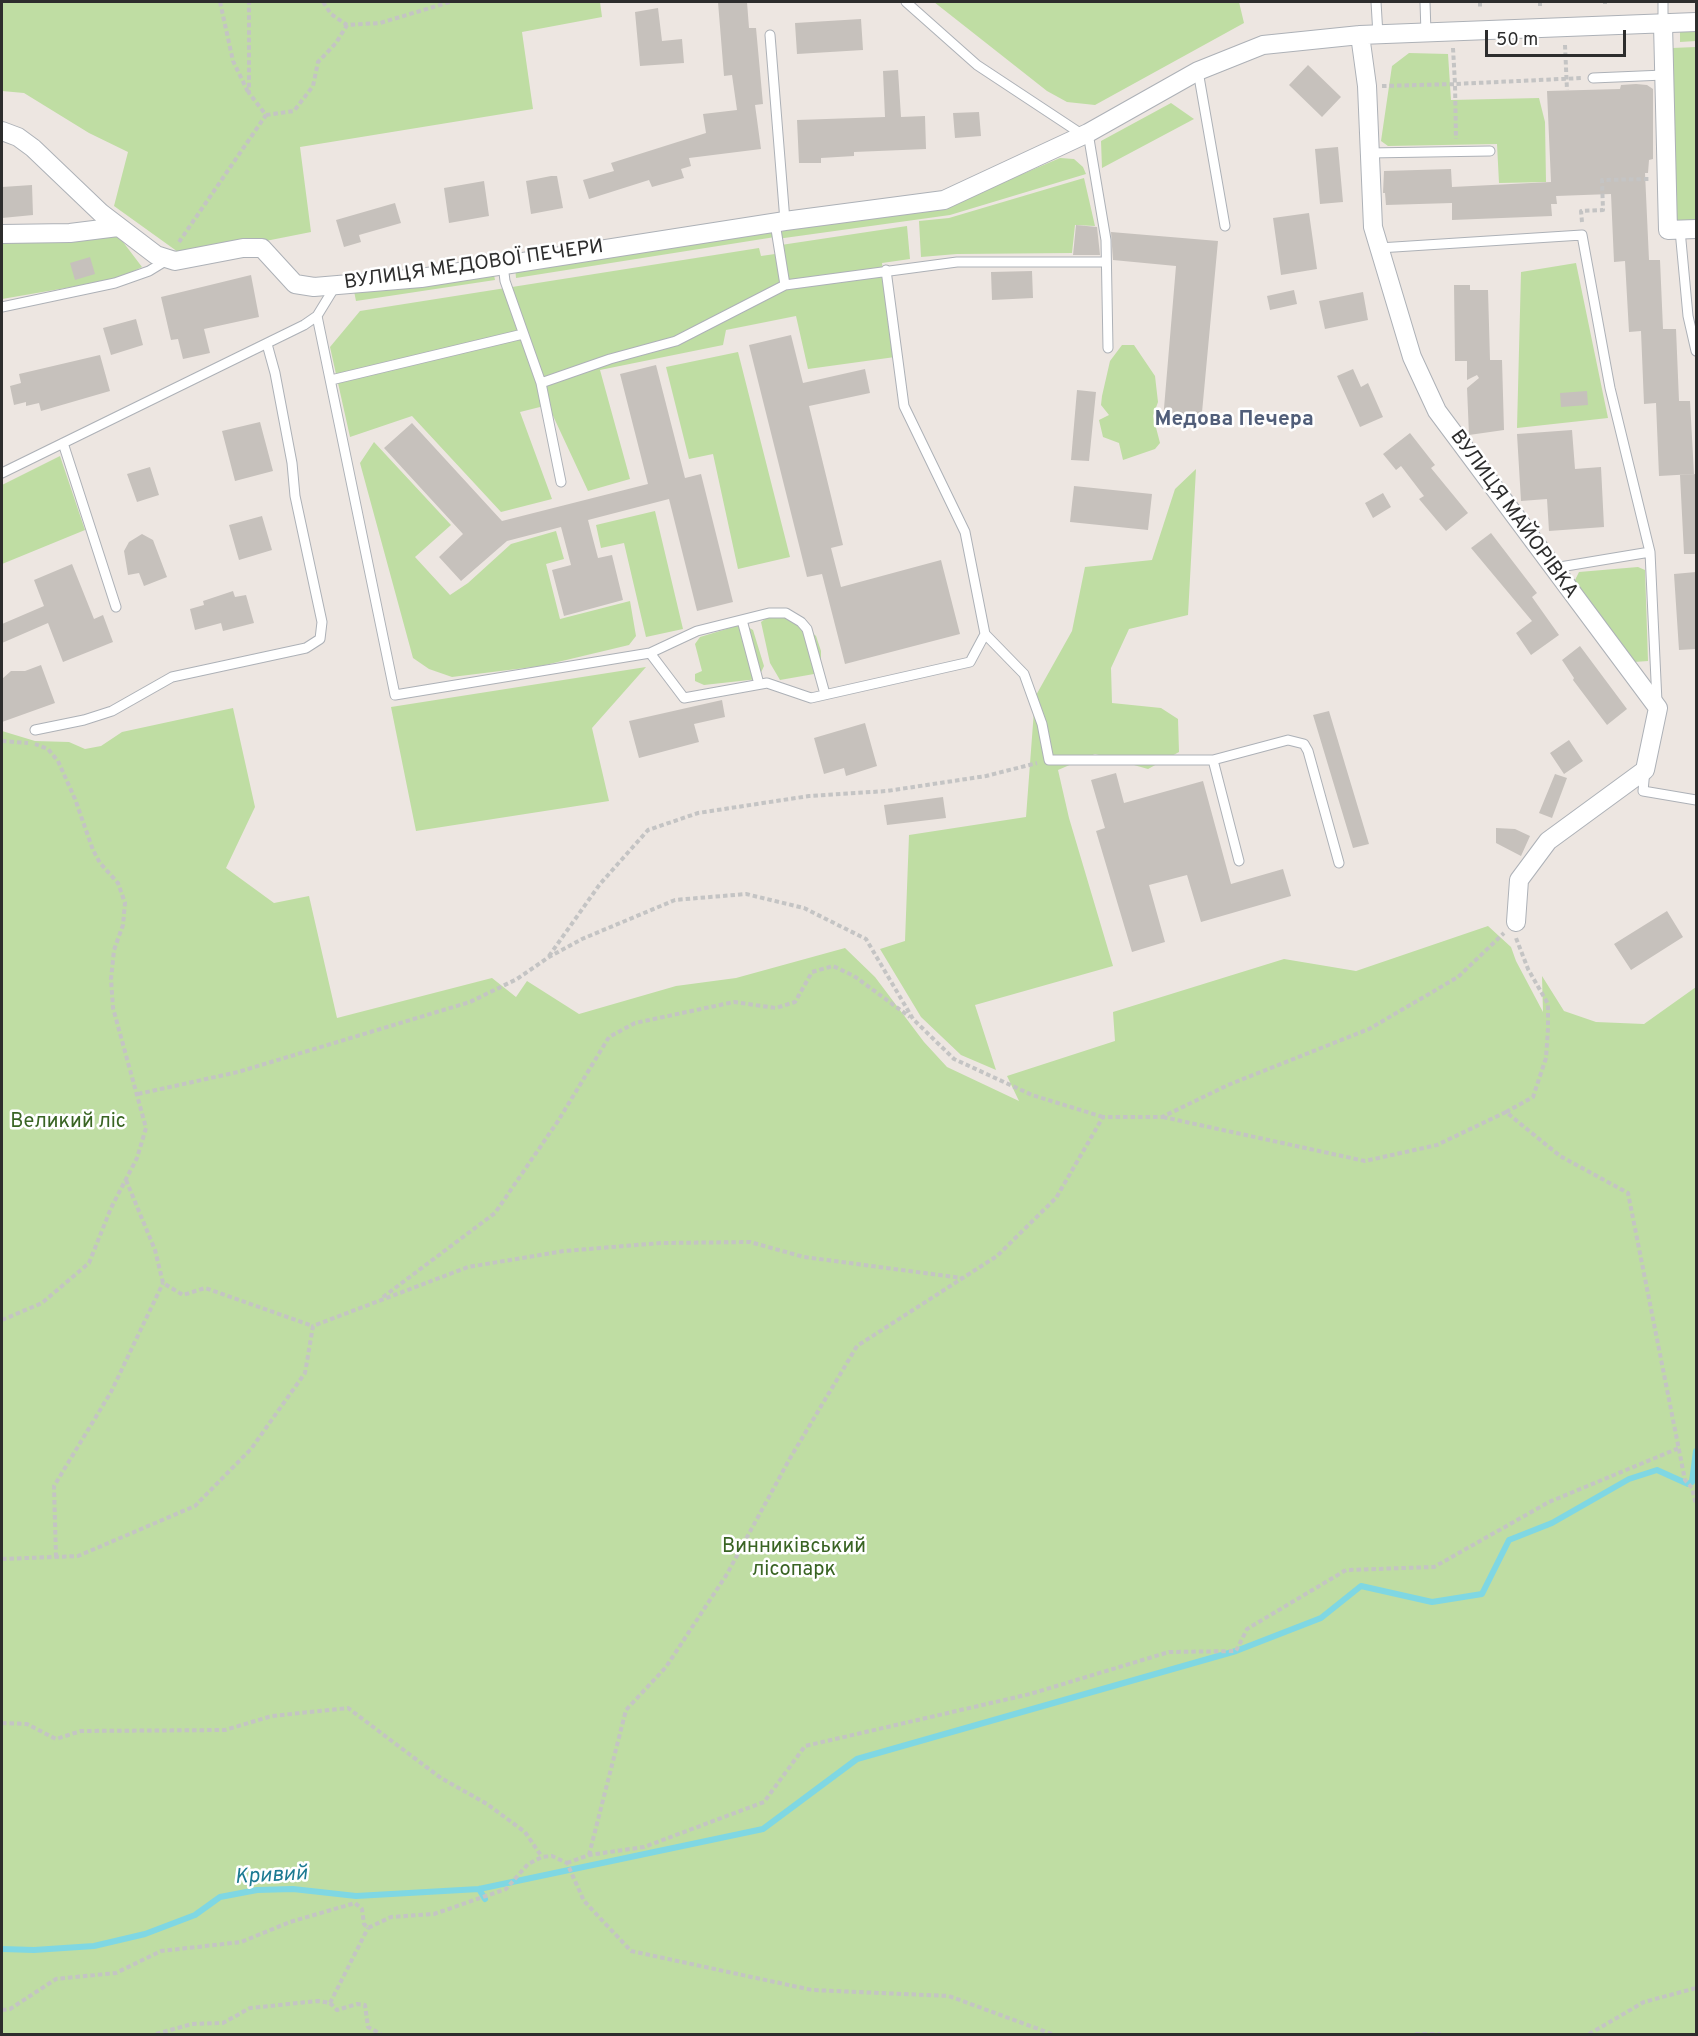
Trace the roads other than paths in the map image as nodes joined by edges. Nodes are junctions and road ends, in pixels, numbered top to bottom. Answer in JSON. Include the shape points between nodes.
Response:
{"nodes":[{"id":1,"x":906,"y":2,"type":"edge"},
{"id":2,"x":1376,"y":2,"type":"edge"},
{"id":3,"x":1425,"y":2,"type":"edge"},
{"id":4,"x":1663,"y":2,"type":"edge"},
{"id":5,"x":1696,"y":22,"type":"edge"},
{"id":6,"x":1663,"y":24,"type":"junction"},
{"id":7,"x":1426,"y":33,"type":"junction"},
{"id":8,"x":770,"y":35,"type":"dead end"},
{"id":9,"x":1369,"y":35,"type":"junction"},
{"id":10,"x":1198,"y":71,"type":"junction"},
{"id":11,"x":1664,"y":75,"type":"junction"},
{"id":12,"x":1593,"y":78,"type":"road end"},
{"id":13,"x":2,"y":131,"type":"edge"},
{"id":14,"x":1085,"y":134,"type":"junction"},
{"id":15,"x":1490,"y":151,"type":"dead end"},
{"id":16,"x":1369,"y":153,"type":"junction"},
{"id":17,"x":780,"y":222,"type":"junction"},
{"id":18,"x":1225,"y":226,"type":"dead end"},
{"id":19,"x":118,"y":227,"type":"junction"},
{"id":20,"x":1682,"y":230,"type":"edge"},
{"id":21,"x":2,"y":234,"type":"edge"},
{"id":22,"x":1379,"y":248,"type":"junction"},
{"id":23,"x":171,"y":260,"type":"junction"},
{"id":24,"x":1105,"y":262,"type":"junction"},
{"id":25,"x":503,"y":265,"type":"junction"},
{"id":26,"x":886,"y":270,"type":"junction"},
{"id":27,"x":336,"y":285,"type":"junction"},
{"id":28,"x":785,"y":285,"type":"junction"},
{"id":29,"x":2,"y":307,"type":"edge"},
{"id":30,"x":317,"y":316,"type":"junction"},
{"id":31,"x":523,"y":334,"type":"junction"},
{"id":32,"x":267,"y":344,"type":"junction"},
{"id":33,"x":1108,"y":348,"type":"dead end"},
{"id":34,"x":1696,"y":351,"type":"edge"},
{"id":35,"x":331,"y":380,"type":"junction"},
{"id":36,"x":541,"y":383,"type":"junction"},
{"id":37,"x":63,"y":442,"type":"junction"},
{"id":38,"x":2,"y":473,"type":"edge"},
{"id":39,"x":561,"y":482,"type":"dead end"},
{"id":40,"x":1650,"y":552,"type":"junction"},
{"id":41,"x":1552,"y":569,"type":"junction"},
{"id":42,"x":116,"y":607,"type":"dead end"},
{"id":43,"x":742,"y":620,"type":"junction"},
{"id":44,"x":985,"y":634,"type":"junction"},
{"id":45,"x":650,"y":653,"type":"junction"},
{"id":46,"x":759,"y":684,"type":"junction"},
{"id":47,"x":825,"y":694,"type":"junction"},
{"id":48,"x":1658,"y":708,"type":"junction"},
{"id":49,"x":35,"y":730,"type":"dead end"},
{"id":50,"x":1213,"y":760,"type":"junction"},
{"id":51,"x":1646,"y":770,"type":"junction"},
{"id":52,"x":1696,"y":800,"type":"edge"},
{"id":53,"x":1239,"y":861,"type":"dead end"},
{"id":54,"x":1339,"y":863,"type":"dead end"},
{"id":55,"x":1516,"y":922,"type":"road end"}],
"edges":[{"from":1,"to":14,"type":"lane","via":[[977,65]]},
{"from":2,"to":9,"type":"lane"},
{"from":3,"to":7,"type":"lane"},
{"from":4,"to":6,"type":"lane"},
{"from":5,"to":6,"type":"street","name":"ВУЛИЦЯ МЕДОВОЇ ПЕЧЕРИ"},
{"from":6,"to":7,"type":"street","name":"ВУЛИЦЯ МЕДОВОЇ ПЕЧЕРИ"},
{"from":6,"to":11,"type":"street"},
{"from":7,"to":9,"type":"street","name":"ВУЛИЦЯ МЕДОВОЇ ПЕЧЕРИ"},
{"from":8,"to":17,"type":"lane"},
{"from":9,"to":10,"type":"street","name":"ВУЛИЦЯ МЕДОВОЇ ПЕЧЕРИ","via":[[1263,45]]},
{"from":9,"to":16,"type":"street","name":"ВУЛИЦЯ МАЙОРІВКА"},
{"from":10,"to":14,"type":"street","name":"ВУЛИЦЯ МЕДОВОЇ ПЕЧЕРИ"},
{"from":10,"to":18,"type":"lane"},
{"from":11,"to":12,"type":"lane"},
{"from":11,"to":20,"type":"street","via":[[1667,178]]},
{"from":13,"to":19,"type":"street","via":[[33,148]]},
{"from":14,"to":17,"type":"street","name":"ВУЛИЦЯ МЕДОВОЇ ПЕЧЕРИ","via":[[944,200]]},
{"from":14,"to":24,"type":"lane","via":[[1106,240]]},
{"from":15,"to":16,"type":"lane"},
{"from":16,"to":22,"type":"street","name":"ВУЛИЦЯ МАЙОРІВКА","via":[[1373,227]]},
{"from":17,"to":25,"type":"street","name":"ВУЛИЦЯ МЕДОВОЇ ПЕЧЕРИ"},
{"from":17,"to":28,"type":"lane"},
{"from":19,"to":21,"type":"street","via":[[70,233]]},
{"from":19,"to":23,"type":"street","via":[[144,248]]},
{"from":20,"to":34,"type":"lane","via":[[1688,316]]},
{"from":22,"to":40,"type":"lane","via":[[1582,235],[1610,388]]},
{"from":22,"to":41,"type":"street","name":"ВУЛИЦЯ МАЙОРІВКА","via":[[1412,357],[1437,411]]},
{"from":23,"to":27,"type":"street","name":"ВУЛИЦЯ МЕДОВОЇ ПЕЧЕРИ","via":[[262,248],[296,284]]},
{"from":23,"to":29,"type":"lane","via":[[115,283]]},
{"from":24,"to":26,"type":"lane","via":[[957,262]]},
{"from":24,"to":33,"type":"lane"},
{"from":25,"to":27,"type":"street","name":"ВУЛИЦЯ МЕДОВОЇ ПЕЧЕРИ","via":[[421,278]]},
{"from":25,"to":31,"type":"lane"},
{"from":26,"to":28,"type":"lane"},
{"from":26,"to":44,"type":"lane","via":[[904,406],[965,532]]},
{"from":27,"to":30,"type":"lane"},
{"from":28,"to":36,"type":"lane","via":[[676,341]]},
{"from":30,"to":32,"type":"lane"},
{"from":30,"to":35,"type":"lane"},
{"from":31,"to":35,"type":"lane"},
{"from":31,"to":36,"type":"lane"},
{"from":32,"to":37,"type":"lane"},
{"from":32,"to":49,"type":"lane","via":[[322,622],[320,639],[306,648],[172,677],[112,711]]},
{"from":35,"to":45,"type":"lane","via":[[395,695]]},
{"from":36,"to":39,"type":"lane"},
{"from":37,"to":38,"type":"lane"},
{"from":37,"to":42,"type":"lane"},
{"from":40,"to":41,"type":"lane"},
{"from":40,"to":48,"type":"lane"},
{"from":41,"to":48,"type":"street","name":"ВУЛИЦЯ МАЙОРІВКА"},
{"from":43,"to":45,"type":"lane","via":[[697,630]]},
{"from":43,"to":46,"type":"lane"},
{"from":43,"to":47,"type":"lane","via":[[778,612],[801,622],[810,637]]},
{"from":44,"to":47,"type":"lane","via":[[970,662]]},
{"from":44,"to":50,"type":"lane","via":[[1024,674],[1042,724],[1049,760]]},
{"from":45,"to":46,"type":"lane","via":[[684,698]]},
{"from":46,"to":47,"type":"lane","via":[[811,698]]},
{"from":48,"to":51,"type":"street"},
{"from":50,"to":53,"type":"lane"},
{"from":50,"to":54,"type":"lane","via":[[1288,740],[1304,744]]},
{"from":51,"to":52,"type":"lane","via":[[1643,791]]},
{"from":51,"to":55,"type":"street","via":[[1548,841],[1519,880]]}]}
